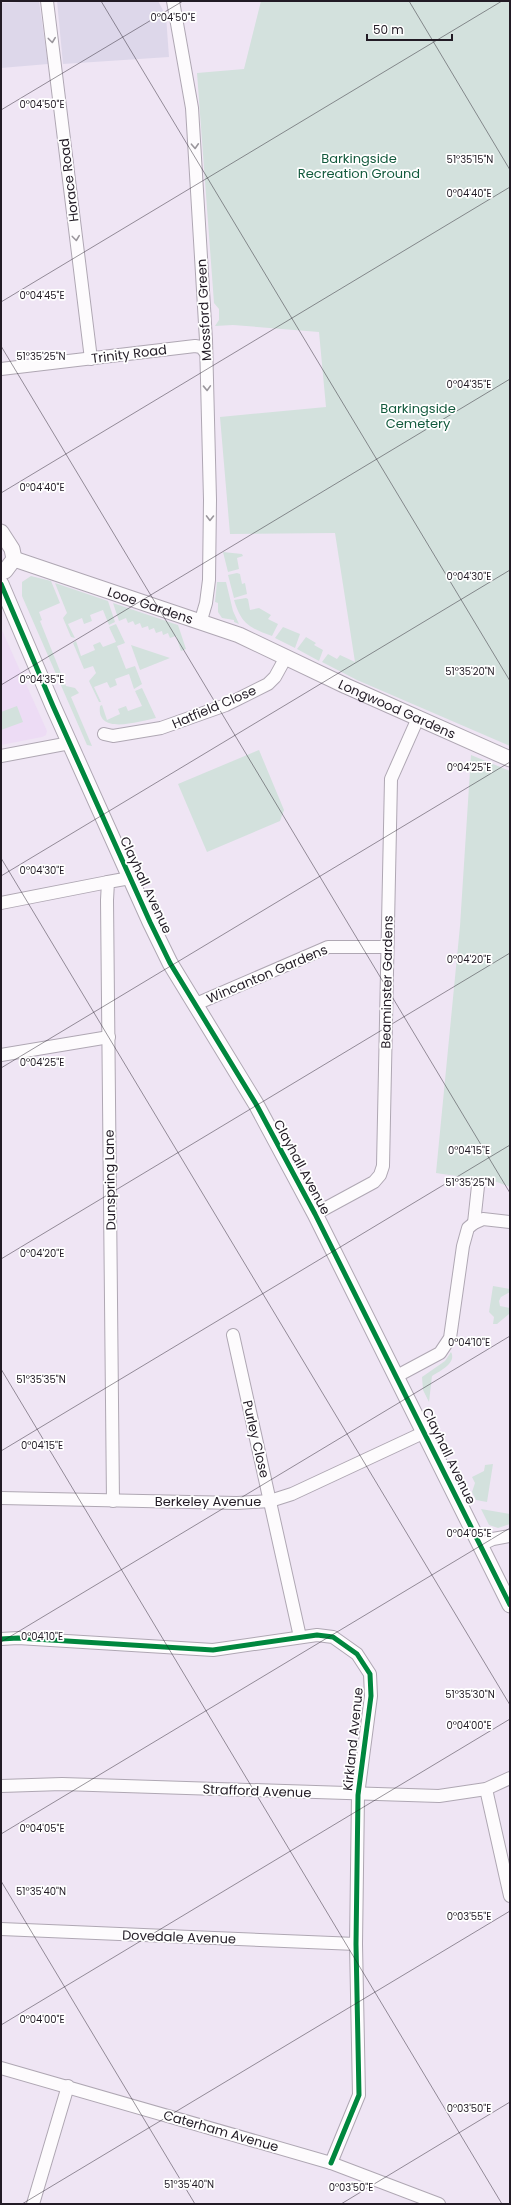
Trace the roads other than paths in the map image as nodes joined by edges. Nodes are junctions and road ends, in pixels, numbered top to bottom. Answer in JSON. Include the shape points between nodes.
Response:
{"nodes":[{"id":1,"x":47,"y":1,"type":"edge"},
{"id":2,"x":173,"y":1,"type":"edge"},
{"id":3,"x":206,"y":353,"type":"junction"},
{"id":4,"x":91,"y":359,"type":"junction"},
{"id":5,"x":1,"y":370,"type":"edge"},
{"id":6,"x":1,"y":532,"type":"edge"},
{"id":7,"x":14,"y":559,"type":"junction"},
{"id":8,"x":1,"y":572,"type":"edge"},
{"id":9,"x":1,"y":584,"type":"edge"},
{"id":10,"x":201,"y":620,"type":"junction"},
{"id":11,"x":286,"y":657,"type":"junction"},
{"id":12,"x":418,"y":718,"type":"junction"},
{"id":13,"x":104,"y":734,"type":"dead end"},
{"id":14,"x":70,"y":743,"type":"junction"},
{"id":15,"x":1,"y":756,"type":"edge"},
{"id":16,"x":510,"y":759,"type":"edge"},
{"id":17,"x":130,"y":878,"type":"junction"},
{"id":18,"x":108,"y":882,"type":"junction"},
{"id":19,"x":1,"y":903,"type":"edge"},
{"id":20,"x":387,"y":947,"type":"junction"},
{"id":21,"x":196,"y":1004,"type":"junction"},
{"id":22,"x":109,"y":1037,"type":"junction"},
{"id":23,"x":1,"y":1055,"type":"edge"},
{"id":24,"x":478,"y":1186,"type":"dead end"},
{"id":25,"x":315,"y":1214,"type":"junction"},
{"id":26,"x":510,"y":1222,"type":"edge"},
{"id":27,"x":474,"y":1223,"type":"junction"},
{"id":28,"x":233,"y":1335,"type":"dead end"},
{"id":29,"x":397,"y":1376,"type":"junction"},
{"id":30,"x":425,"y":1432,"type":"junction"},
{"id":31,"x":1,"y":1498,"type":"edge"},
{"id":32,"x":113,"y":1501,"type":"junction"},
{"id":33,"x":270,"y":1501,"type":"junction"},
{"id":34,"x":510,"y":1536,"type":"edge"},
{"id":35,"x":480,"y":1545,"type":"junction"},
{"id":36,"x":510,"y":1605,"type":"edge"},
{"id":37,"x":300,"y":1637,"type":"junction"},
{"id":38,"x":1,"y":1639,"type":"edge"},
{"id":39,"x":510,"y":1778,"type":"edge"},
{"id":40,"x":1,"y":1786,"type":"edge"},
{"id":41,"x":486,"y":1789,"type":"junction"},
{"id":42,"x":358,"y":1794,"type":"junction"},
{"id":43,"x":510,"y":1896,"type":"edge"},
{"id":44,"x":1,"y":1929,"type":"edge"},
{"id":45,"x":356,"y":1944,"type":"junction"},
{"id":46,"x":1,"y":2068,"type":"edge"},
{"id":47,"x":68,"y":2086,"type":"junction"},
{"id":48,"x":331,"y":2163,"type":"junction"},
{"id":49,"x":33,"y":2204,"type":"edge"},
{"id":50,"x":438,"y":2204,"type":"edge"}],
"edges":[{"from":1,"to":4,"type":"street","name":"Horace Road","one_way":true},
{"from":2,"to":3,"type":"street","name":"Mossford Green","one_way":true,"via":[[192,108]]},
{"from":3,"to":4,"type":"street","name":"Trinity Road","via":[[201,347],[195,346]]},
{"from":3,"to":10,"type":"street","name":"Mossford Green","one_way":true,"via":[[210,500],[209,580]]},
{"from":4,"to":5,"type":"street","name":"Trinity Road"},
{"from":6,"to":7,"type":"street","via":[[12,549]]},
{"from":7,"to":8,"type":"street"},
{"from":7,"to":10,"type":"street","name":"Looe Gardens"},
{"from":9,"to":14,"type":"street","name":"Clayhall Avenue"},
{"from":10,"to":11,"type":"street","name":"Looe Gardens"},
{"from":11,"to":12,"type":"street","name":"Longwood Gardens"},
{"from":11,"to":13,"type":"street","name":"Hatfield Close","via":[[268,684],[226,705],[161,728],[113,736]]},
{"from":12,"to":16,"type":"street","name":"Longwood Gardens"},
{"from":12,"to":20,"type":"street","name":"Beaminster Gardens","via":[[391,779]]},
{"from":14,"to":15,"type":"street"},
{"from":14,"to":17,"type":"street","name":"Clayhall Avenue"},
{"from":17,"to":18,"type":"street"},
{"from":17,"to":21,"type":"street","name":"Clayhall Avenue","via":[[170,963]]},
{"from":18,"to":19,"type":"street"},
{"from":18,"to":22,"type":"street","name":"Dunspring Lane"},
{"from":20,"to":21,"type":"street","name":"Wincanton Gardens","via":[[328,947]]},
{"from":20,"to":25,"type":"street","name":"Beaminster Gardens","via":[[380,1175],[374,1182]]},
{"from":21,"to":25,"type":"street","name":"Clayhall Avenue","via":[[256,1104]]},
{"from":22,"to":23,"type":"street"},
{"from":22,"to":32,"type":"street","name":"Dunspring Lane"},
{"from":24,"to":27,"type":"street"},
{"from":25,"to":29,"type":"street","name":"Clayhall Avenue"},
{"from":26,"to":27,"type":"street","via":[[483,1219]]},
{"from":27,"to":29,"type":"street","via":[[468,1228],[464,1241],[450,1338],[440,1353]]},
{"from":28,"to":33,"type":"street","name":"Purley Close"},
{"from":29,"to":30,"type":"street","name":"Clayhall Avenue"},
{"from":30,"to":33,"type":"street","name":"Berkeley Avenue","via":[[292,1494]]},
{"from":30,"to":35,"type":"street","name":"Clayhall Avenue"},
{"from":31,"to":32,"type":"street","name":"Berkeley Avenue"},
{"from":32,"to":33,"type":"street","name":"Berkeley Avenue"},
{"from":33,"to":37,"type":"street","name":"Purley Close"},
{"from":34,"to":35,"type":"street","via":[[493,1539]]},
{"from":35,"to":36,"type":"street","name":"Clayhall Avenue"},
{"from":37,"to":38,"type":"street","name":"Kirkland Avenue","via":[[213,1650]]},
{"from":37,"to":42,"type":"street","name":"Kirkland Avenue","via":[[333,1637],[357,1654],[370,1674],[371,1696]]},
{"from":39,"to":41,"type":"street","name":"Strafford Avenue"},
{"from":40,"to":42,"type":"street","name":"Strafford Avenue","via":[[62,1784]]},
{"from":41,"to":42,"type":"street","name":"Strafford Avenue","via":[[439,1796]]},
{"from":41,"to":43,"type":"street"},
{"from":42,"to":45,"type":"street","name":"Kirkland Avenue"},
{"from":44,"to":45,"type":"street","name":"Dovedale Avenue"},
{"from":45,"to":48,"type":"street","name":"Kirkland Avenue","via":[[359,2095]]},
{"from":46,"to":47,"type":"street","name":"Caterham Avenue"},
{"from":47,"to":48,"type":"street","name":"Caterham Avenue"},
{"from":47,"to":49,"type":"street"},
{"from":48,"to":50,"type":"street","name":"Caterham Avenue"}]}
